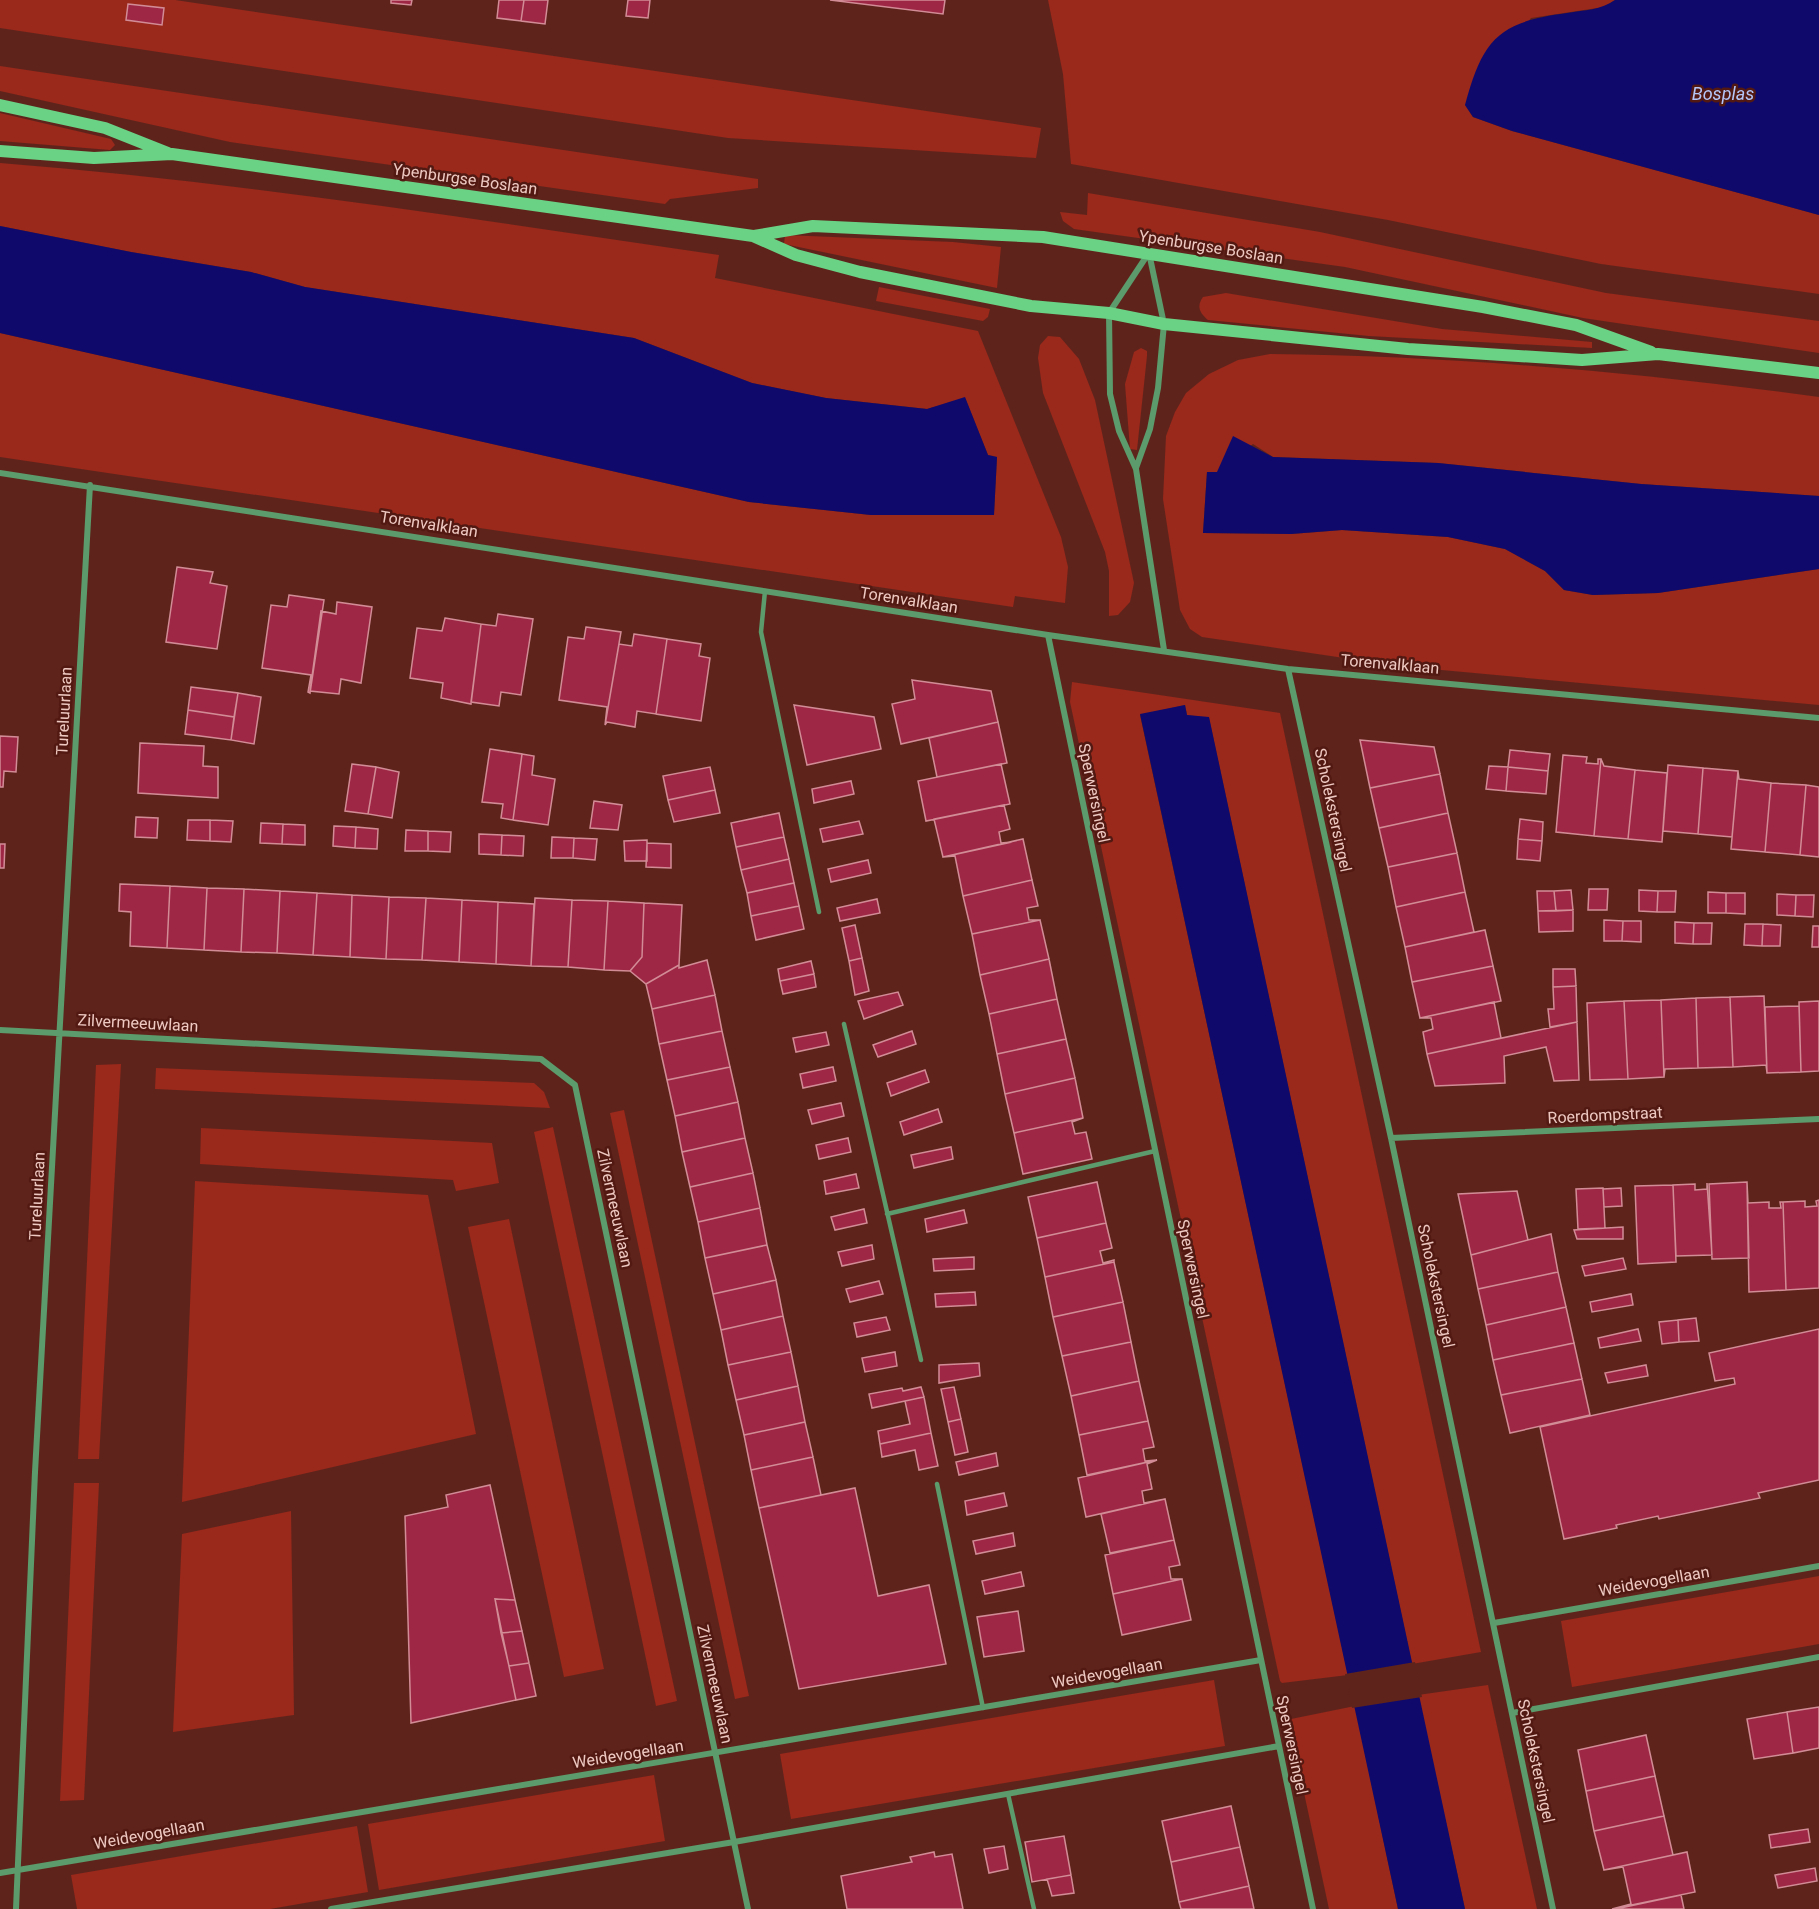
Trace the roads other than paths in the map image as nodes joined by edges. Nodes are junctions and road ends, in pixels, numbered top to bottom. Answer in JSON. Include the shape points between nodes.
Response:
{"nodes":[{"id":1,"x":0,"y":105,"type":"edge"},
{"id":2,"x":0,"y":151,"type":"edge"},
{"id":3,"x":172,"y":154,"type":"junction"},
{"id":4,"x":753,"y":236,"type":"junction"},
{"id":5,"x":1149,"y":253,"type":"junction"},
{"id":6,"x":1109,"y":312,"type":"junction"},
{"id":7,"x":1164,"y":324,"type":"junction"},
{"id":8,"x":1658,"y":354,"type":"junction"},
{"id":9,"x":1819,"y":373,"type":"edge"},
{"id":10,"x":1136,"y":469,"type":"junction"},
{"id":11,"x":0,"y":473,"type":"edge"},
{"id":12,"x":90,"y":485,"type":"junction"},
{"id":13,"x":765,"y":591,"type":"junction"},
{"id":14,"x":1048,"y":635,"type":"junction"},
{"id":15,"x":1164,"y":650,"type":"junction"},
{"id":16,"x":1288,"y":669,"type":"junction"},
{"id":17,"x":1819,"y":718,"type":"edge"},
{"id":18,"x":819,"y":912,"type":"dead end"},
{"id":19,"x":844,"y":1024,"type":"dead end"},
{"id":20,"x":0,"y":1030,"type":"edge"},
{"id":21,"x":60,"y":1033,"type":"junction"},
{"id":22,"x":1819,"y":1119,"type":"edge"},
{"id":23,"x":1391,"y":1138,"type":"junction"},
{"id":24,"x":1155,"y":1150,"type":"junction"},
{"id":25,"x":887,"y":1214,"type":"junction"},
{"id":26,"x":921,"y":1360,"type":"dead end"},
{"id":27,"x":937,"y":1484,"type":"dead end"},
{"id":28,"x":1819,"y":1566,"type":"edge"},
{"id":29,"x":1494,"y":1623,"type":"junction"},
{"id":30,"x":1819,"y":1658,"type":"edge"},
{"id":31,"x":1261,"y":1660,"type":"junction"},
{"id":32,"x":983,"y":1708,"type":"junction"},
{"id":33,"x":1512,"y":1713,"type":"junction"},
{"id":34,"x":1279,"y":1746,"type":"junction"},
{"id":35,"x":716,"y":1755,"type":"junction"},
{"id":36,"x":1008,"y":1794,"type":"junction"},
{"id":37,"x":734,"y":1842,"type":"junction"},
{"id":38,"x":19,"y":1870,"type":"junction"},
{"id":39,"x":0,"y":1874,"type":"edge"},
{"id":40,"x":16,"y":1909,"type":"edge"},
{"id":41,"x":331,"y":1909,"type":"edge"},
{"id":42,"x":748,"y":1909,"type":"edge"},
{"id":43,"x":1034,"y":1909,"type":"edge"},
{"id":44,"x":1313,"y":1909,"type":"edge"},
{"id":45,"x":1553,"y":1909,"type":"edge"}],
"edges":[{"from":1,"to":3,"type":"main road","name":"Ypenburgse Boslaan","via":[[105,128]]},
{"from":2,"to":3,"type":"main road","name":"Ypenburgse Boslaan","via":[[94,158]]},
{"from":3,"to":4,"type":"main road","name":"Ypenburgse Boslaan"},
{"from":4,"to":5,"type":"main road","name":"Ypenburgse Boslaan","via":[[813,226],[1043,237]]},
{"from":4,"to":6,"type":"main road","name":"Ypenburgse Boslaan","via":[[796,255],[860,272],[1031,306]]},
{"from":5,"to":6,"type":"street"},
{"from":5,"to":7,"type":"street"},
{"from":5,"to":8,"type":"main road","name":"Ypenburgse Boslaan","via":[[1576,325]]},
{"from":6,"to":7,"type":"main road","name":"Ypenburgse Boslaan"},
{"from":6,"to":10,"type":"street","via":[[1110,394],[1119,431]]},
{"from":7,"to":8,"type":"main road","name":"Ypenburgse Boslaan","via":[[1419,350],[1582,360]]},
{"from":7,"to":10,"type":"street","via":[[1158,388],[1150,429]]},
{"from":8,"to":9,"type":"main road","name":"Ypenburgse Boslaan"},
{"from":10,"to":15,"type":"street"},
{"from":11,"to":12,"type":"street","name":"Torenvalklaan"},
{"from":12,"to":13,"type":"street","name":"Torenvalklaan"},
{"from":12,"to":21,"type":"street","name":"Tureluurlaan"},
{"from":13,"to":14,"type":"street","name":"Torenvalklaan"},
{"from":13,"to":18,"type":"lane","via":[[761,632]]},
{"from":14,"to":15,"type":"street","name":"Torenvalklaan"},
{"from":14,"to":24,"type":"street","name":"Sperwersingel"},
{"from":15,"to":16,"type":"street","name":"Torenvalklaan"},
{"from":16,"to":17,"type":"street","name":"Torenvalklaan"},
{"from":16,"to":23,"type":"street","name":"Scholekstersingel"},
{"from":19,"to":25,"type":"lane"},
{"from":20,"to":21,"type":"street","name":"Zilvermeeuwlaan"},
{"from":21,"to":35,"type":"street","name":"Zilvermeeuwlaan","via":[[541,1059],[575,1085]]},
{"from":21,"to":38,"type":"street","name":"Tureluurlaan","via":[[35,1472]]},
{"from":22,"to":23,"type":"street","name":"Roerdompstraat"},
{"from":23,"to":29,"type":"street","name":"Scholekstersingel"},
{"from":24,"to":25,"type":"lane"},
{"from":24,"to":31,"type":"street","name":"Sperwersingel"},
{"from":25,"to":26,"type":"lane"},
{"from":27,"to":32,"type":"lane"},
{"from":28,"to":29,"type":"street","name":"Weidevogellaan"},
{"from":29,"to":33,"type":"street","name":"Scholekstersingel"},
{"from":30,"to":33,"type":"street"},
{"from":31,"to":32,"type":"street","name":"Weidevogellaan"},
{"from":31,"to":34,"type":"street","name":"Sperwersingel"},
{"from":32,"to":35,"type":"street","name":"Weidevogellaan"},
{"from":33,"to":45,"type":"street","name":"Scholekstersingel"},
{"from":34,"to":36,"type":"street"},
{"from":34,"to":44,"type":"street","name":"Sperwersingel"},
{"from":35,"to":37,"type":"street","name":"Zilvermeeuwlaan"},
{"from":35,"to":38,"type":"street","name":"Weidevogellaan"},
{"from":36,"to":37,"type":"street"},
{"from":36,"to":43,"type":"lane"},
{"from":37,"to":41,"type":"street"},
{"from":37,"to":42,"type":"street","name":"Zilvermeeuwlaan"},
{"from":38,"to":39,"type":"street","name":"Weidevogellaan"},
{"from":38,"to":40,"type":"street","name":"Tureluurlaan"}]}
